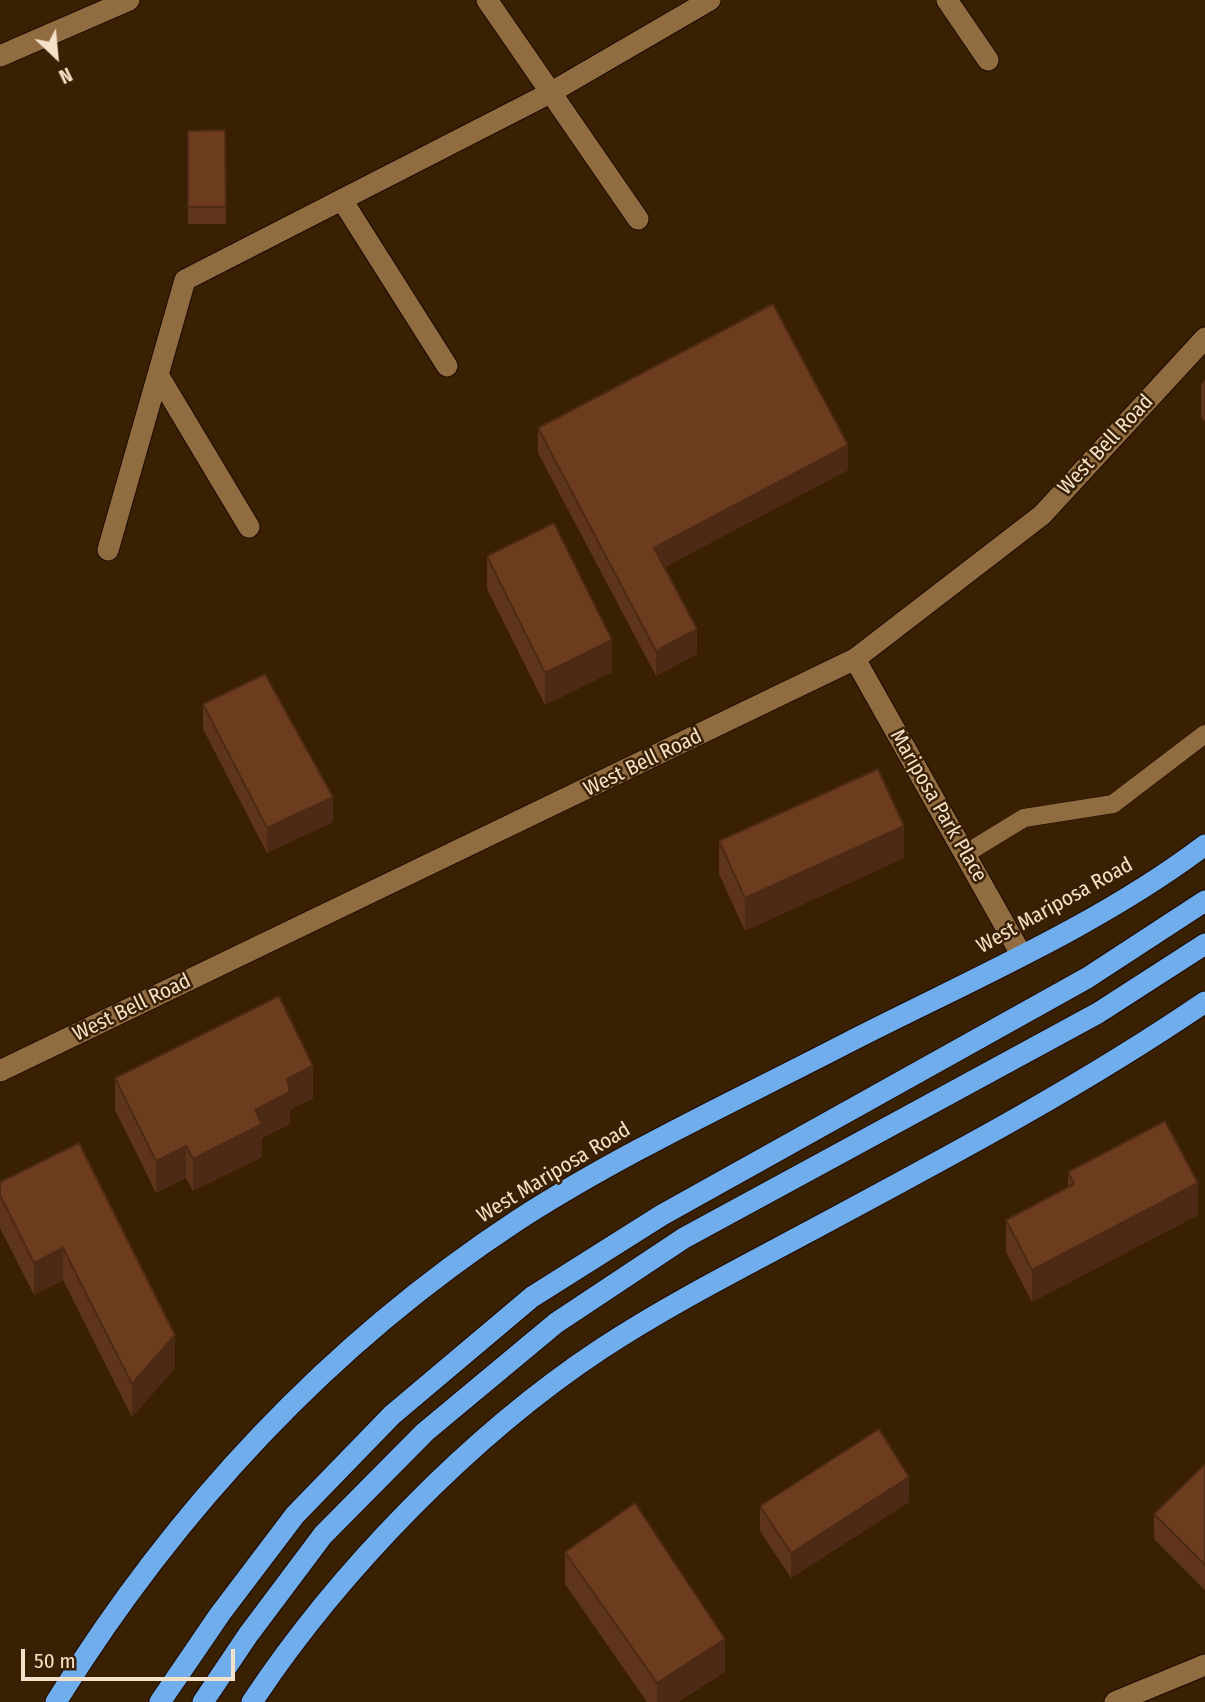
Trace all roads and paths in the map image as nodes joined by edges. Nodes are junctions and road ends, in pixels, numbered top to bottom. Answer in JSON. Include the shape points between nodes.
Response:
{"nodes":[{"id":1,"x":129,"y":0,"type":"edge"},
{"id":2,"x":486,"y":0,"type":"edge"},
{"id":3,"x":710,"y":0,"type":"edge"},
{"id":4,"x":947,"y":0,"type":"edge"},
{"id":5,"x":0,"y":56,"type":"edge"},
{"id":6,"x":988,"y":60,"type":"dead end"},
{"id":7,"x":550,"y":93,"type":"junction"},
{"id":8,"x":342,"y":200,"type":"junction"},
{"id":9,"x":638,"y":219,"type":"dead end"},
{"id":10,"x":1205,"y":338,"type":"edge"},
{"id":11,"x":447,"y":366,"type":"dead end"},
{"id":12,"x":158,"y":375,"type":"junction"},
{"id":13,"x":249,"y":527,"type":"dead end"},
{"id":14,"x":108,"y":550,"type":"dead end"},
{"id":15,"x":855,"y":659,"type":"junction"},
{"id":16,"x":1205,"y":734,"type":"edge"},
{"id":17,"x":1205,"y":845,"type":"edge"},
{"id":18,"x":965,"y":854,"type":"junction"},
{"id":19,"x":1205,"y":901,"type":"edge"},
{"id":20,"x":1205,"y":944,"type":"edge"},
{"id":21,"x":1021,"y":954,"type":"junction"},
{"id":22,"x":1205,"y":1002,"type":"edge"},
{"id":23,"x":0,"y":1071,"type":"edge"},
{"id":24,"x":1205,"y":1665,"type":"edge"},
{"id":25,"x":57,"y":1702,"type":"edge"},
{"id":26,"x":160,"y":1702,"type":"edge"},
{"id":27,"x":203,"y":1702,"type":"edge"},
{"id":28,"x":253,"y":1702,"type":"edge"},
{"id":29,"x":1115,"y":1702,"type":"edge"}],
"edges":[{"from":1,"to":5,"type":"street"},
{"from":2,"to":7,"type":"street"},
{"from":3,"to":7,"type":"street"},
{"from":4,"to":6,"type":"street"},
{"from":7,"to":8,"type":"street"},
{"from":7,"to":9,"type":"street"},
{"from":8,"to":11,"type":"street"},
{"from":8,"to":12,"type":"street","via":[[185,280]]},
{"from":10,"to":15,"type":"street","name":"West Bell Road","via":[[1042,515]]},
{"from":12,"to":13,"type":"street"},
{"from":12,"to":14,"type":"street"},
{"from":15,"to":18,"type":"street","name":"Mariposa Park Place"},
{"from":15,"to":23,"type":"street","name":"West Bell Road"},
{"from":16,"to":18,"type":"lane","via":[[1113,804],[1024,818]]},
{"from":17,"to":21,"type":"highway","name":"West Mariposa Road","via":[[1112,906]]},
{"from":18,"to":21,"type":"street","name":"Mariposa Park Place"},
{"from":19,"to":26,"type":"highway","via":[[1087,978],[662,1215],[532,1297],[392,1415],[295,1515]]},
{"from":20,"to":27,"type":"highway","via":[[1098,1013],[684,1238],[556,1322],[425,1432],[323,1535]]},
{"from":21,"to":25,"type":"highway","name":"West Mariposa Road","via":[[614,1163],[426,1285],[278,1414],[214,1486],[139,1580]]},
{"from":22,"to":28,"type":"highway","via":[[1065,1090],[674,1304],[599,1350],[527,1403],[445,1477],[344,1580],[287,1649]]},
{"from":24,"to":29,"type":"street"}]}
